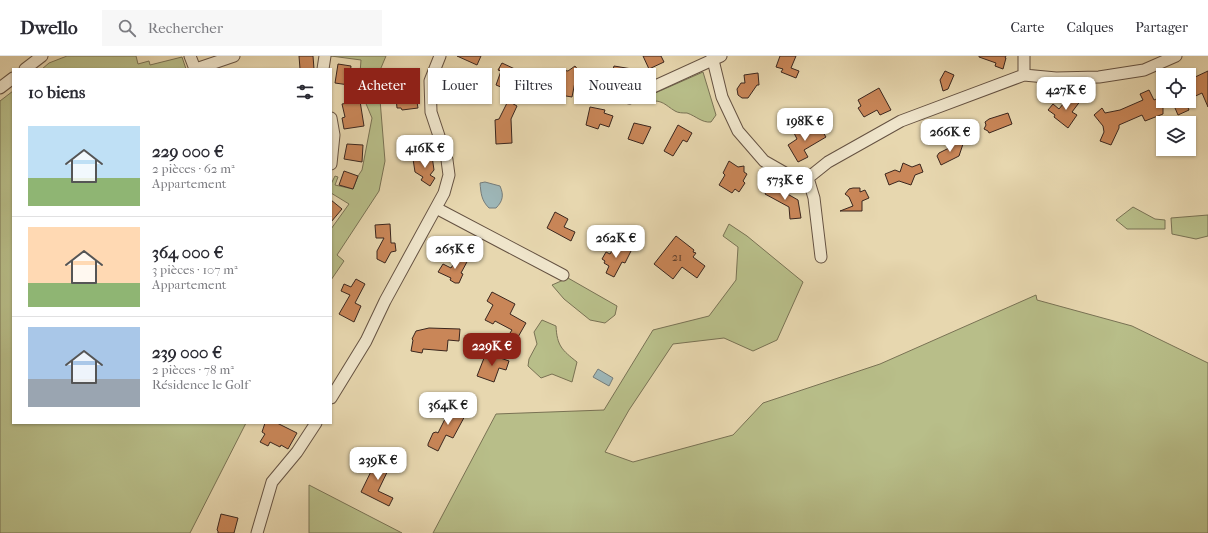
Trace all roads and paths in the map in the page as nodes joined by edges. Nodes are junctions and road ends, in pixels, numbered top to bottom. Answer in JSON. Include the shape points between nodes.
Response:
{"nodes":[{"id":1,"x":42,"y":56,"type":"edge"},
{"id":2,"x":190,"y":56,"type":"edge"},
{"id":3,"x":234,"y":56,"type":"edge"},
{"id":4,"x":325,"y":56,"type":"edge"},
{"id":5,"x":440,"y":56,"type":"edge"},
{"id":6,"x":1024,"y":56,"type":"edge"},
{"id":7,"x":1176,"y":56,"type":"edge"},
{"id":8,"x":715,"y":57,"type":"edge"},
{"id":9,"x":26,"y":68,"type":"edge"},
{"id":10,"x":195,"y":68,"type":"edge"},
{"id":11,"x":198,"y":68,"type":"edge"},
{"id":12,"x":323,"y":68,"type":"edge"},
{"id":13,"x":1024,"y":75,"type":"junction"},
{"id":14,"x":12,"y":79,"type":"edge"},
{"id":15,"x":656,"y":85,"type":"edge"},
{"id":16,"x":0,"y":88,"type":"edge"},
{"id":17,"x":332,"y":124,"type":"edge"},
{"id":18,"x":332,"y":154,"type":"edge"},
{"id":19,"x":808,"y":178,"type":"junction"},
{"id":20,"x":436,"y":208,"type":"junction"},
{"id":21,"x":821,"y":257,"type":"dead end"},
{"id":22,"x":563,"y":275,"type":"dead end"},
{"id":23,"x":332,"y":396,"type":"edge"},
{"id":24,"x":315,"y":424,"type":"edge"},
{"id":25,"x":257,"y":533,"type":"edge"}],
"edges":[{"from":1,"to":9,"type":"street"},
{"from":2,"to":10,"type":"street"},
{"from":3,"to":11,"type":"street"},
{"from":4,"to":12,"type":"street"},
{"from":5,"to":20,"type":"street","via":[[430,81],[431,112],[447,158],[449,175]]},
{"from":6,"to":13,"type":"street"},
{"from":7,"to":13,"type":"street","via":[[1144,70],[1099,76],[1056,78]]},
{"from":8,"to":15,"type":"street"},
{"from":8,"to":19,"type":"street","via":[[722,97],[738,131],[764,161],[799,181]]},
{"from":13,"to":19,"type":"street","via":[[901,121],[828,162]]},
{"from":14,"to":16,"type":"street"},
{"from":17,"to":18,"type":"street","via":[[334,135]]},
{"from":19,"to":21,"type":"street","via":[[814,198]]},
{"from":20,"to":22,"type":"street"},
{"from":20,"to":23,"type":"street","via":[[366,341]]},
{"from":24,"to":25,"type":"street","via":[[298,452],[272,482]]}]}
